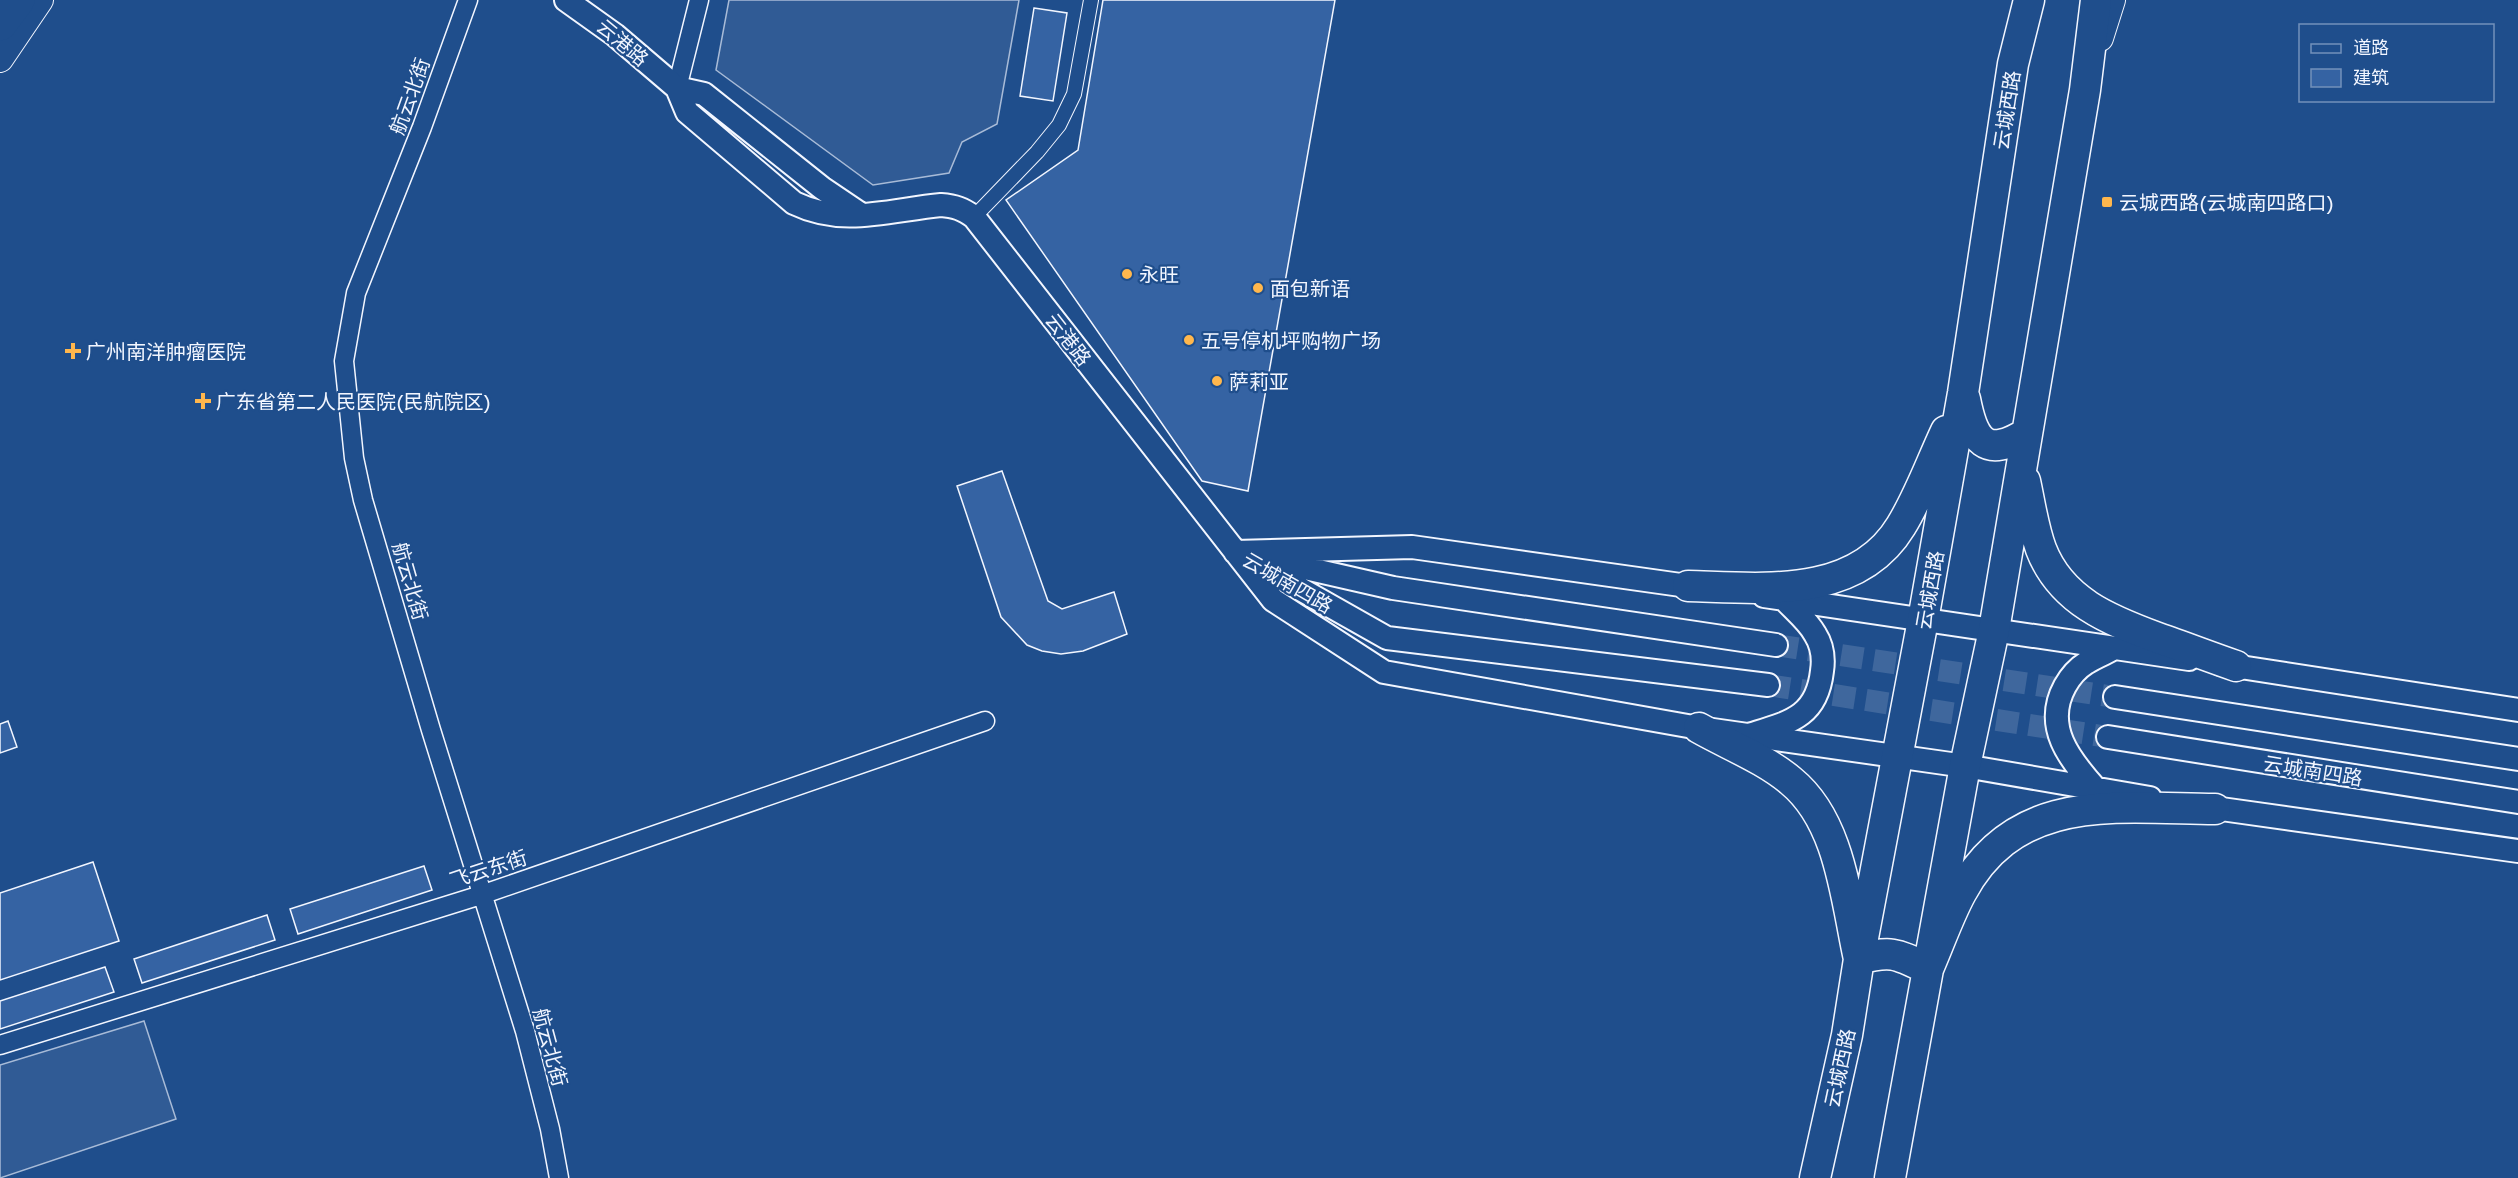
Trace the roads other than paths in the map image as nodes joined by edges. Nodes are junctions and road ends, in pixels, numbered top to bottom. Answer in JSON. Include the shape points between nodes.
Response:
{"nodes":[{"id":1,"x":18,"y":0,"type":"edge"},
{"id":2,"x":40,"y":0,"type":"edge"},
{"id":3,"x":468,"y":0,"type":"edge"},
{"id":4,"x":566,"y":0,"type":"edge"},
{"id":5,"x":699,"y":0,"type":"edge"},
{"id":6,"x":1091,"y":0,"type":"edge"},
{"id":7,"x":2012,"y":0,"type":"edge"},
{"id":8,"x":2029,"y":0,"type":"edge"},
{"id":9,"x":2096,"y":0,"type":"edge"},
{"id":10,"x":2112,"y":0,"type":"edge"},
{"id":11,"x":0,"y":24,"type":"edge"},
{"id":12,"x":0,"y":60,"type":"edge"},
{"id":13,"x":2013,"y":64,"type":"junction"},
{"id":14,"x":677,"y":88,"type":"junction"},
{"id":15,"x":2085,"y":90,"type":"junction"},
{"id":16,"x":974,"y":218,"type":"junction"},
{"id":17,"x":1963,"y":393,"type":"junction"},
{"id":18,"x":2027,"y":433,"type":"junction"},
{"id":19,"x":1235,"y":552,"type":"junction"},
{"id":20,"x":1688,"y":586,"type":"junction"},
{"id":21,"x":1784,"y":599,"type":"junction"},
{"id":22,"x":1923,"y":620,"type":"junction"},
{"id":23,"x":1994,"y":630,"type":"junction"},
{"id":24,"x":1776,"y":645,"type":"tunnel mouth"},
{"id":25,"x":2115,"y":648,"type":"junction"},
{"id":26,"x":2236,"y":666,"type":"junction"},
{"id":27,"x":1768,"y":686,"type":"tunnel mouth"},
{"id":28,"x":2115,"y":697,"type":"tunnel mouth"},
{"id":29,"x":2518,"y":710,"type":"edge"},
{"id":30,"x":985,"y":721,"type":"dead end"},
{"id":31,"x":1699,"y":728,"type":"junction"},
{"id":32,"x":1748,"y":735,"type":"junction"},
{"id":33,"x":2108,"y":737,"type":"tunnel mouth"},
{"id":34,"x":1899,"y":756,"type":"junction"},
{"id":35,"x":2518,"y":759,"type":"edge"},
{"id":36,"x":1965,"y":766,"type":"junction"},
{"id":37,"x":2096,"y":789,"type":"junction"},
{"id":38,"x":2518,"y":802,"type":"edge"},
{"id":39,"x":2215,"y":809,"type":"junction"},
{"id":40,"x":2518,"y":851,"type":"edge"},
{"id":41,"x":481,"y":895,"type":"junction"},
{"id":42,"x":1859,"y":960,"type":"junction"},
{"id":43,"x":1928,"y":969,"type":"junction"},
{"id":44,"x":0,"y":1045,"type":"edge"},
{"id":45,"x":559,"y":1178,"type":"edge"},
{"id":46,"x":1815,"y":1178,"type":"edge"},
{"id":47,"x":1890,"y":1178,"type":"edge"}],
"edges":[{"from":1,"to":11,"type":"highway"},
{"from":2,"to":12,"type":"main road"},
{"from":3,"to":41,"type":"street","name":"航云北街","via":[[357,293],[344,362],[354,458],[363,500]]},
{"from":4,"to":14,"type":"street","name":"云港路","via":[[615,35]]},
{"from":5,"to":14,"type":"street"},
{"from":6,"to":16,"type":"street","via":[[1074,94],[1059,125]]},
{"from":7,"to":13,"type":"main road"},
{"from":8,"to":13,"type":"main road","name":"云城西路"},
{"from":9,"to":15,"type":"main road"},
{"from":10,"to":15,"type":"main road"},
{"from":13,"to":17,"type":"main road","name":"云城西路"},
{"from":14,"to":16,"type":"street","name":"云港路","via":[[704,94],[862,215],[941,204],[955,206]]},
{"from":15,"to":18,"type":"main road"},
{"from":16,"to":19,"type":"street","name":"云港路"},
{"from":17,"to":18,"type":"main road","via":[[1974,432],[1986,444],[2000,447]]},
{"from":17,"to":20,"type":"main road","via":[[1900,528],[1866,563],[1799,587]]},
{"from":17,"to":22,"type":"main road","name":"云城西路"},
{"from":18,"to":23,"type":"main road"},
{"from":18,"to":26,"type":"main road","via":[[2025,481],[2034,525],[2057,578],[2088,608],[2115,622]]},
{"from":19,"to":20,"type":"street","via":[[1412,547]]},
{"from":19,"to":24,"type":"street","name":"云城南四路","via":[[1394,588]]},
{"from":19,"to":27,"type":"street","name":"云城南四路","via":[[1387,638]]},
{"from":19,"to":31,"type":"street","name":"云港路","via":[[1273,600],[1384,672]]},
{"from":20,"to":21,"type":"street"},
{"from":21,"to":22,"type":"street"},
{"from":21,"to":32,"type":"street","via":[[1815,633],[1824,662],[1821,679],[1814,702],[1806,711]]},
{"from":22,"to":23,"type":"street"},
{"from":22,"to":34,"type":"main road","name":"云城西路"},
{"from":23,"to":25,"type":"street"},
{"from":23,"to":36,"type":"main road"},
{"from":25,"to":26,"type":"street"},
{"from":25,"to":37,"type":"street","via":[[2085,663],[2069,678],[2058,699],[2056,724],[2063,744]]},
{"from":26,"to":29,"type":"street"},
{"from":28,"to":35,"type":"street"},
{"from":30,"to":41,"type":"street","name":"飞云东街"},
{"from":31,"to":32,"type":"street","name":"云港路"},
{"from":31,"to":42,"type":"main road","via":[[1774,769],[1811,802],[1836,856]]},
{"from":32,"to":34,"type":"street","name":"云港路"},
{"from":33,"to":38,"type":"street","name":"云城南四路"},
{"from":34,"to":36,"type":"street","name":"云港路"},
{"from":34,"to":42,"type":"main road","name":"云城西路"},
{"from":36,"to":37,"type":"street","name":"云港路"},
{"from":36,"to":43,"type":"main road"},
{"from":37,"to":39,"type":"street","name":"云港路"},
{"from":39,"to":40,"type":"street","name":"云港路"},
{"from":39,"to":43,"type":"main road","via":[[2082,809],[2023,828],[1992,852],[1962,892]]},
{"from":41,"to":44,"type":"street","name":"飞云东街"},
{"from":41,"to":45,"type":"street","name":"航云北街","via":[[525,1031]]},
{"from":42,"to":43,"type":"main road","via":[[1882,953]]},
{"from":42,"to":46,"type":"main road","name":"云城西路","via":[[1847,1035]]},
{"from":43,"to":47,"type":"main road"}]}
